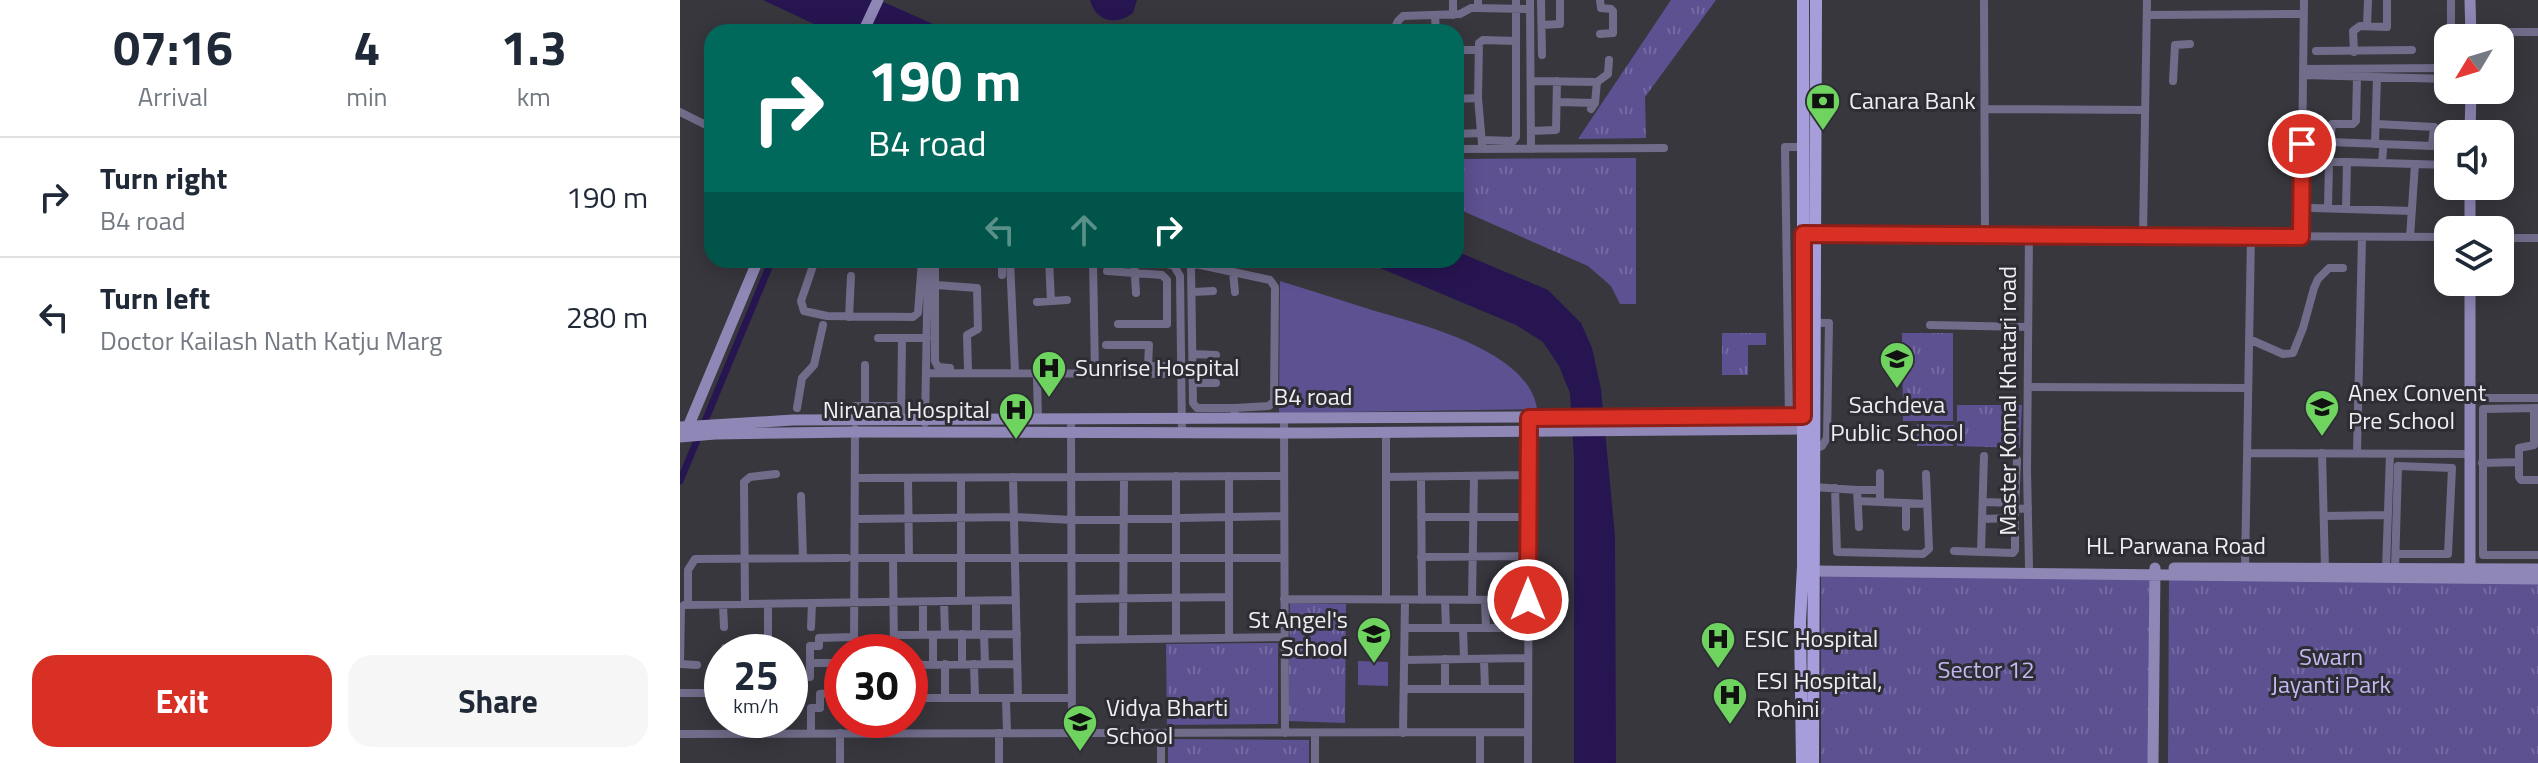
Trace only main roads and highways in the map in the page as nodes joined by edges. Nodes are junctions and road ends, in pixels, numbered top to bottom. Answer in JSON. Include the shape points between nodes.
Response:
{"nodes":[{"id":1,"x":1803,"y":0,"type":"edge"},
{"id":2,"x":1816,"y":0,"type":"edge"},
{"id":3,"x":1807,"y":231,"type":"junction"},
{"id":4,"x":1806,"y":645,"type":"junction"},
{"id":5,"x":1802,"y":763,"type":"edge"},
{"id":6,"x":1813,"y":763,"type":"edge"}],
"edges":[{"from":1,"to":3,"type":"main road"},
{"from":2,"to":3,"type":"main road"},
{"from":3,"to":4,"type":"main road","via":[[1796,422]]},
{"from":3,"to":4,"type":"main road","via":[[1814,323],[1814,569]]},
{"from":4,"to":5,"type":"main road"},
{"from":4,"to":6,"type":"main road"}]}
